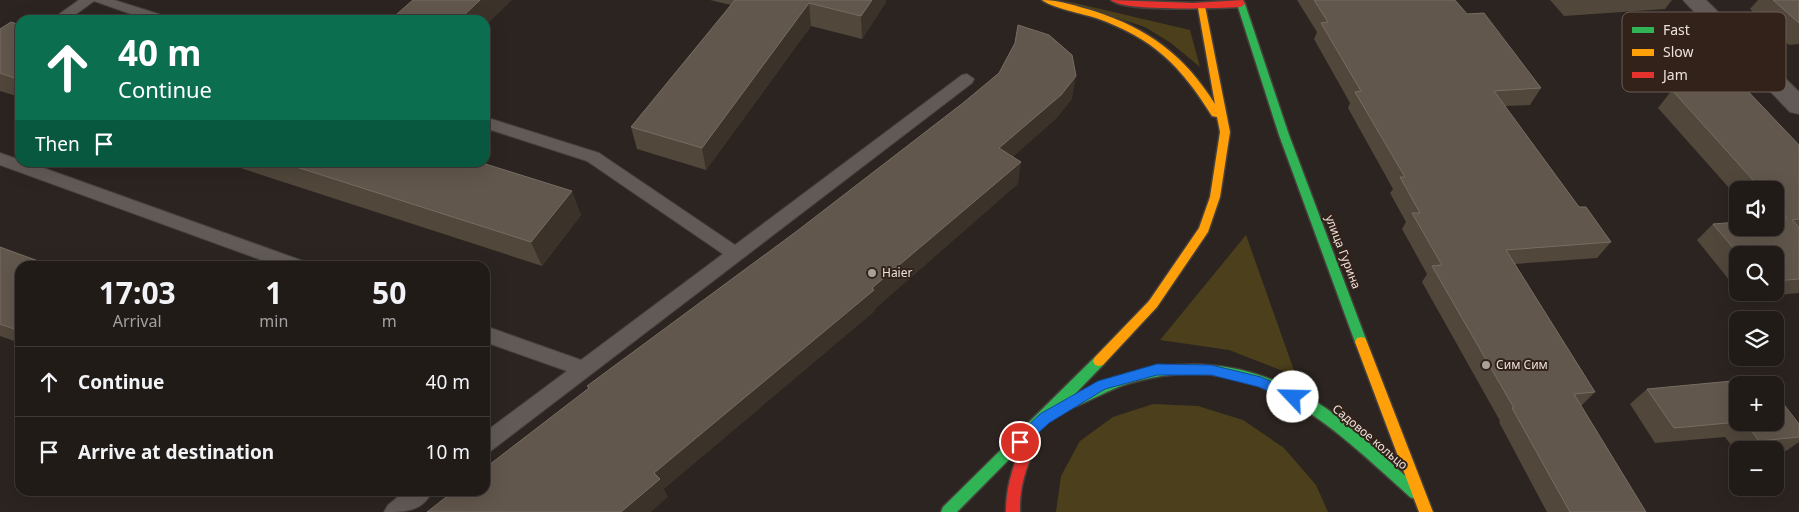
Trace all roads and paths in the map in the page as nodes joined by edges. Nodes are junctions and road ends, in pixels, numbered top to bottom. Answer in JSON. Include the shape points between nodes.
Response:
{"nodes":[{"id":1,"x":88,"y":0,"type":"edge"},
{"id":2,"x":100,"y":0,"type":"edge"},
{"id":3,"x":1046,"y":0,"type":"edge"},
{"id":4,"x":1115,"y":0,"type":"edge"},
{"id":5,"x":1694,"y":0,"type":"edge"},
{"id":6,"x":1240,"y":2,"type":"edge"},
{"id":7,"x":1202,"y":4,"type":"edge"},
{"id":8,"x":1706,"y":12,"type":"edge"},
{"id":9,"x":66,"y":15,"type":"edge"},
{"id":10,"x":147,"y":15,"type":"edge"},
{"id":11,"x":966,"y":79,"type":"dead end"},
{"id":12,"x":1785,"y":92,"type":"edge"},
{"id":13,"x":1799,"y":106,"type":"edge"},
{"id":14,"x":490,"y":124,"type":"edge"},
{"id":15,"x":1225,"y":132,"type":"junction"},
{"id":16,"x":0,"y":159,"type":"edge"},
{"id":17,"x":15,"y":164,"type":"edge"},
{"id":18,"x":22,"y":167,"type":"edge"},
{"id":19,"x":735,"y":254,"type":"junction"},
{"id":20,"x":283,"y":261,"type":"edge"},
{"id":21,"x":490,"y":336,"type":"edge"},
{"id":22,"x":583,"y":370,"type":"junction"},
{"id":23,"x":1044,"y":418,"type":"junction"},
{"id":24,"x":490,"y":440,"type":"edge"},
{"id":25,"x":970,"y":490,"type":"junction"},
{"id":26,"x":416,"y":496,"type":"edge"},
{"id":27,"x":1418,"y":496,"type":"junction"},
{"id":28,"x":395,"y":512,"type":"edge"},
{"id":29,"x":948,"y":512,"type":"edge"},
{"id":30,"x":966,"y":512,"type":"edge"},
{"id":31,"x":1013,"y":512,"type":"edge"},
{"id":32,"x":1414,"y":512,"type":"edge"},
{"id":33,"x":1426,"y":512,"type":"edge"}],
"edges":[{"from":1,"to":9,"type":"lane"},
{"from":2,"to":10,"type":"lane"},
{"from":3,"to":15,"type":"main road","via":[[1127,26],[1170,52],[1206,93]]},
{"from":4,"to":7,"type":"main road","via":[[1168,8]]},
{"from":5,"to":8,"type":"street"},
{"from":6,"to":7,"type":"main road"},
{"from":6,"to":27,"type":"main road","name":"улица Гурина","via":[[1284,135]]},
{"from":7,"to":15,"type":"main road"},
{"from":11,"to":19,"type":"lane"},
{"from":12,"to":13,"type":"street"},
{"from":14,"to":19,"type":"lane","via":[[593,156]]},
{"from":15,"to":23,"type":"main road","via":[[1215,197],[1204,229],[1153,304]]},
{"from":16,"to":17,"type":"lane"},
{"from":18,"to":20,"type":"lane"},
{"from":19,"to":22,"type":"lane"},
{"from":21,"to":22,"type":"lane"},
{"from":22,"to":24,"type":"lane"},
{"from":23,"to":25,"type":"main road"},
{"from":23,"to":27,"type":"main road","name":"Садовое кольцо","via":[[1102,385],[1157,370],[1211,370],[1261,382],[1309,404]]},
{"from":23,"to":31,"type":"main road","name":"Садовое кольцо","via":[[1021,456]]},
{"from":25,"to":29,"type":"main road"},
{"from":25,"to":30,"type":"main road"},
{"from":26,"to":28,"type":"lane"},
{"from":27,"to":32,"type":"main road"},
{"from":27,"to":33,"type":"main road","name":"улица Гурина"}]}
